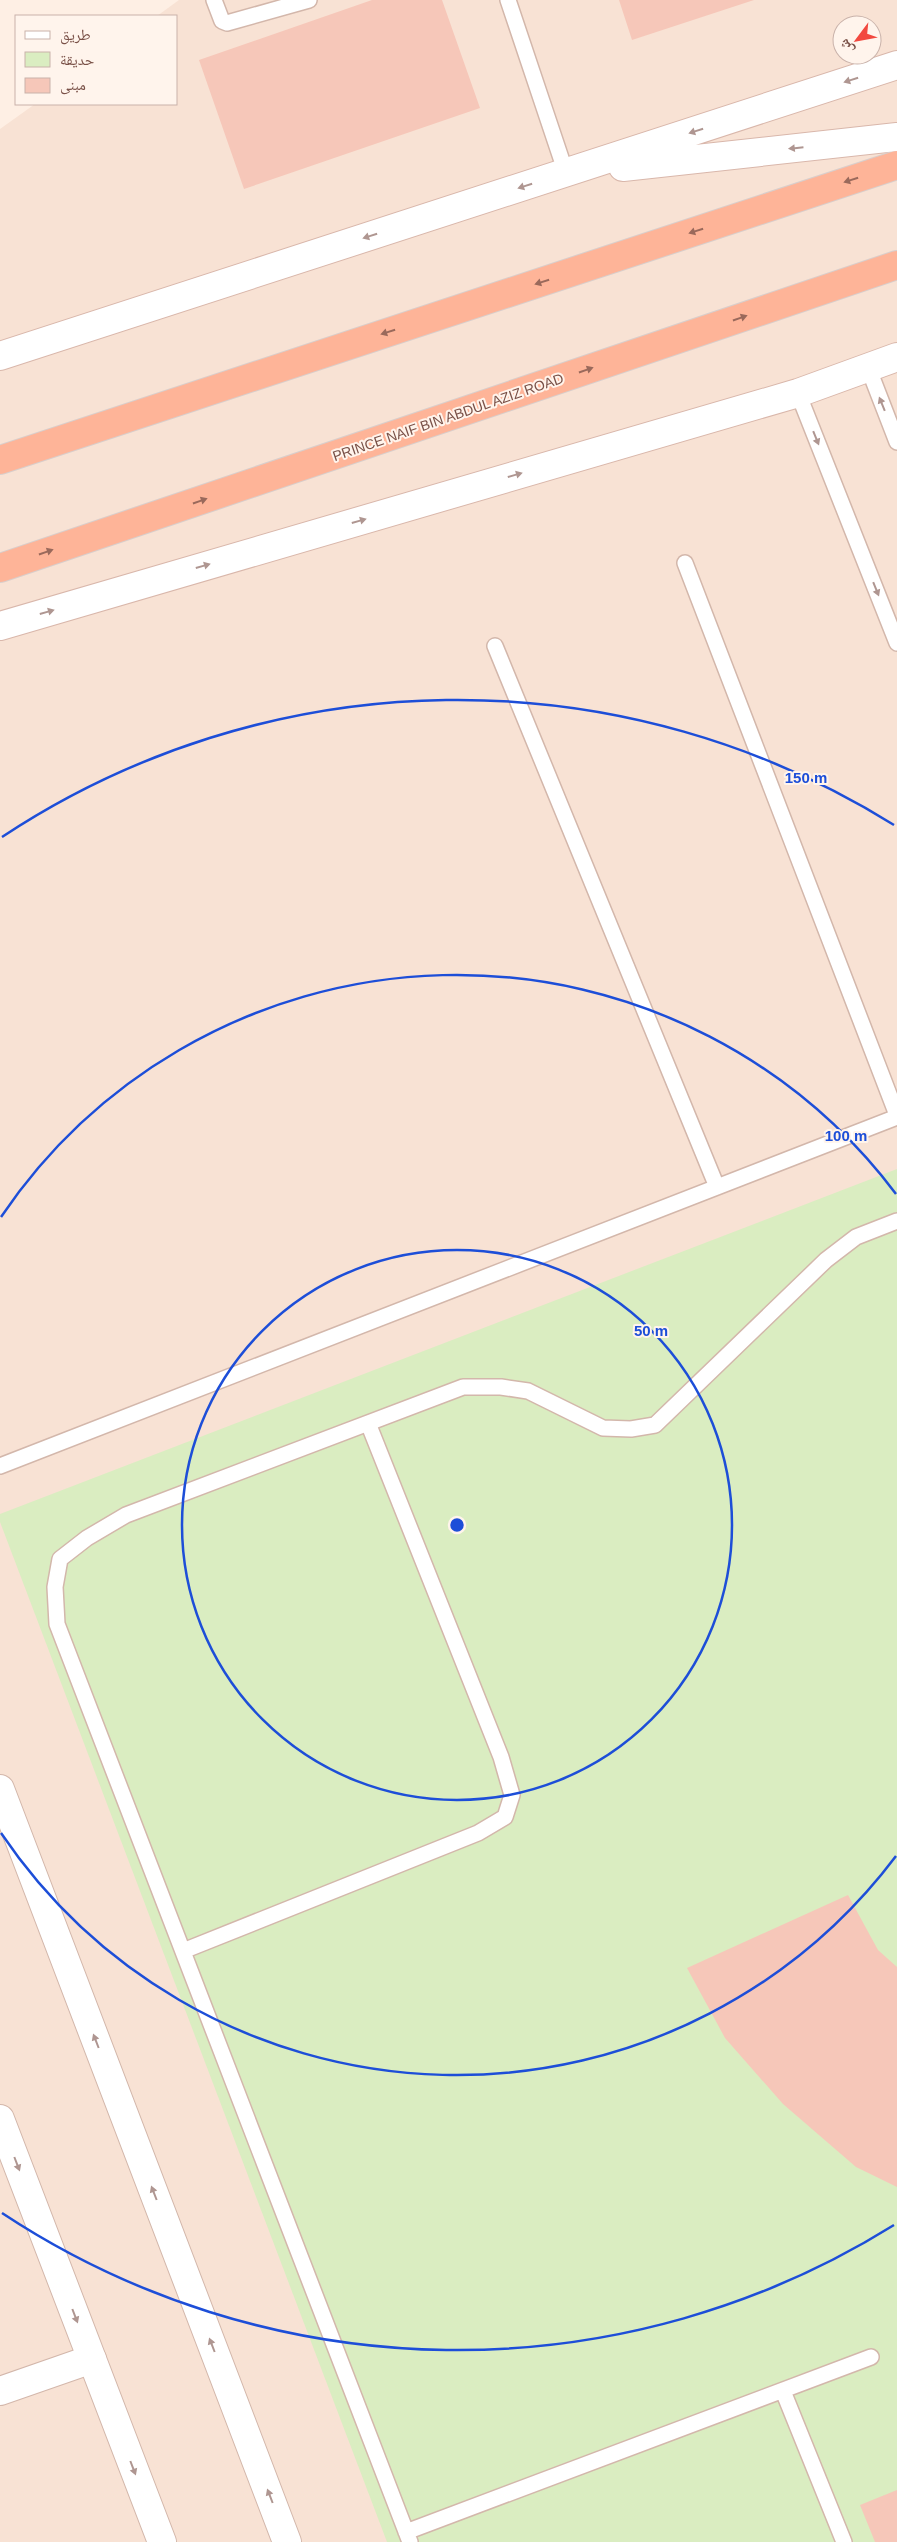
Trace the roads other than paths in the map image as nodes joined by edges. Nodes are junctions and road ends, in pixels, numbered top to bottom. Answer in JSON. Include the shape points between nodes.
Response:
{"nodes":[{"id":1,"x":214,"y":0,"type":"edge"},
{"id":2,"x":308,"y":0,"type":"edge"},
{"id":3,"x":508,"y":0,"type":"edge"},
{"id":4,"x":897,"y":65,"type":"edge"},
{"id":5,"x":897,"y":137,"type":"edge"},
{"id":6,"x":897,"y":165,"type":"edge"},
{"id":7,"x":566,"y":173,"type":"junction"},
{"id":8,"x":897,"y":266,"type":"edge"},
{"id":9,"x":897,"y":343,"type":"edge"},
{"id":10,"x":0,"y":356,"type":"edge"},
{"id":11,"x":897,"y":357,"type":"edge"},
{"id":12,"x":868,"y":367,"type":"junction"},
{"id":13,"x":798,"y":393,"type":"junction"},
{"id":14,"x":897,"y":442,"type":"edge"},
{"id":15,"x":0,"y":460,"type":"edge"},
{"id":16,"x":685,"y":563,"type":"dead end"},
{"id":17,"x":0,"y":568,"type":"edge"},
{"id":18,"x":0,"y":626,"type":"edge"},
{"id":19,"x":897,"y":643,"type":"edge"},
{"id":20,"x":495,"y":646,"type":"dead end"},
{"id":21,"x":897,"y":1116,"type":"edge"},
{"id":22,"x":717,"y":1187,"type":"junction"},
{"id":23,"x":897,"y":1221,"type":"edge"},
{"id":24,"x":368,"y":1423,"type":"junction"},
{"id":25,"x":0,"y":1466,"type":"edge"},
{"id":26,"x":0,"y":1789,"type":"edge"},
{"id":27,"x":182,"y":1952,"type":"junction"},
{"id":28,"x":0,"y":2119,"type":"edge"},
{"id":29,"x":871,"y":2357,"type":"dead end"},
{"id":30,"x":92,"y":2359,"type":"junction"},
{"id":31,"x":782,"y":2391,"type":"junction"},
{"id":32,"x":0,"y":2392,"type":"edge"},
{"id":33,"x":408,"y":2537,"type":"edge"},
{"id":34,"x":162,"y":2542,"type":"edge"},
{"id":35,"x":287,"y":2542,"type":"edge"},
{"id":36,"x":844,"y":2542,"type":"edge"}],
"edges":[{"from":1,"to":2,"type":"lane","via":[[222,21],[227,24]]},
{"from":3,"to":7,"type":"lane"},
{"from":4,"to":7,"type":"main road","one_way":true},
{"from":5,"to":7,"type":"main road","one_way":true},
{"from":6,"to":15,"type":"highway","one_way":true},
{"from":7,"to":10,"type":"main road","one_way":true},
{"from":17,"to":8,"type":"highway","name":"PRINCE NAIF BIN ABDUL AZIZ ROAD","one_way":true},
{"from":9,"to":12,"type":"main road"},
{"from":11,"to":12,"type":"main road"},
{"from":12,"to":13,"type":"main road"},
{"from":14,"to":12,"type":"lane","one_way":true},
{"from":18,"to":13,"type":"main road","one_way":true},
{"from":13,"to":19,"type":"lane","one_way":true},
{"from":16,"to":21,"type":"lane"},
{"from":20,"to":22,"type":"lane"},
{"from":21,"to":22,"type":"lane"},
{"from":22,"to":25,"type":"lane"},
{"from":23,"to":24,"type":"lane","via":[[856,1238],[826,1260],[655,1425],[630,1429],[603,1428],[528,1391],[501,1387],[463,1388]]},
{"from":24,"to":27,"type":"lane","via":[[126,1515],[86,1538],[60,1559],[55,1586],[57,1624]]},
{"from":24,"to":27,"type":"lane","via":[[501,1757],[512,1795],[505,1816],[478,1833]]},
{"from":35,"to":26,"type":"main road","one_way":true},
{"from":27,"to":33,"type":"lane"},
{"from":28,"to":30,"type":"main road","one_way":true},
{"from":29,"to":31,"type":"lane"},
{"from":30,"to":32,"type":"main road"},
{"from":30,"to":34,"type":"main road","one_way":true},
{"from":31,"to":33,"type":"lane"},
{"from":31,"to":36,"type":"lane"}]}
